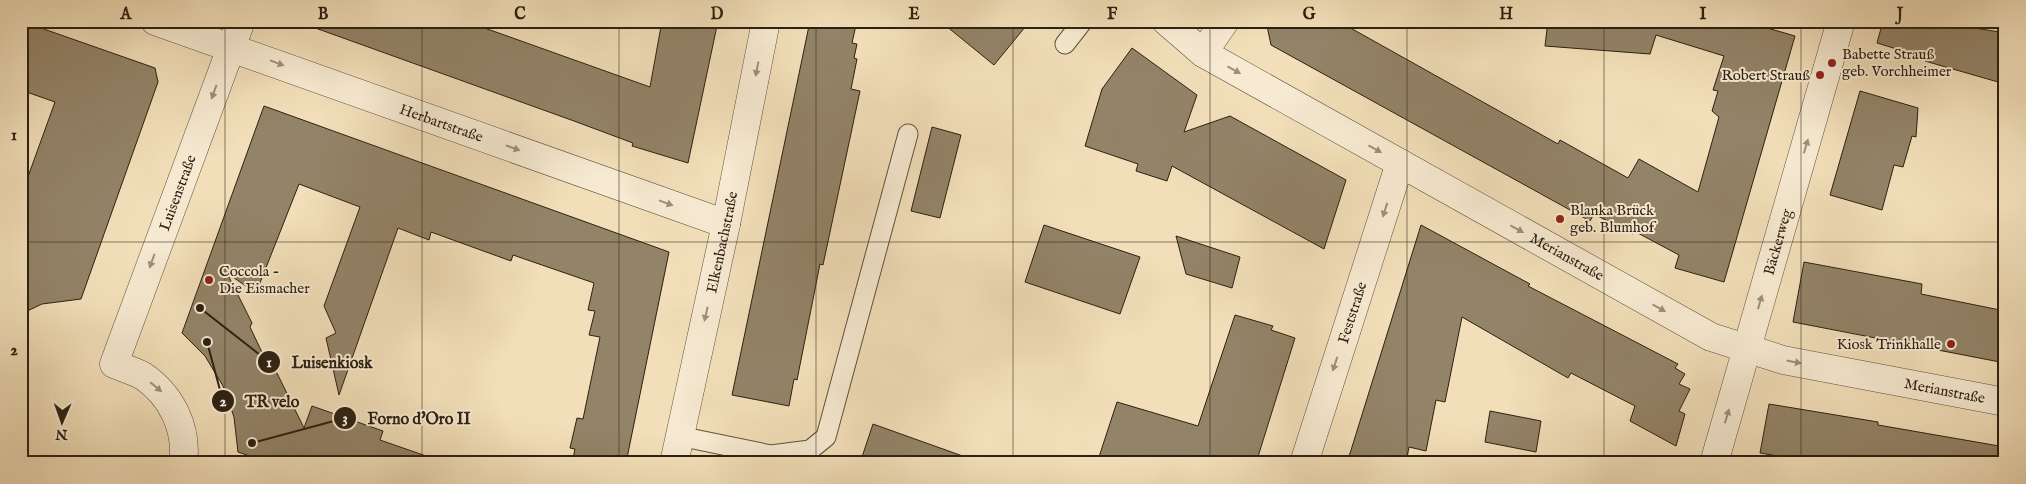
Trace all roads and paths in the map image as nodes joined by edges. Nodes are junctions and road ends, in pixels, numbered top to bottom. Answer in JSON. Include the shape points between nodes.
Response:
{"nodes":[{"id":1,"x":155,"y":21,"type":"edge"},
{"id":2,"x":241,"y":21,"type":"edge"},
{"id":3,"x":766,"y":21,"type":"edge"},
{"id":4,"x":1083,"y":21,"type":"edge"},
{"id":5,"x":1166,"y":21,"type":"edge"},
{"id":6,"x":1225,"y":21,"type":"edge"},
{"id":7,"x":1842,"y":21,"type":"edge"},
{"id":8,"x":1065,"y":44,"type":"dead end"},
{"id":9,"x":231,"y":47,"type":"junction"},
{"id":10,"x":1203,"y":53,"type":"junction"},
{"id":11,"x":908,"y":134,"type":"dead end"},
{"id":12,"x":1400,"y":163,"type":"junction"},
{"id":13,"x":726,"y":224,"type":"junction"},
{"id":14,"x":1747,"y":349,"type":"junction"},
{"id":15,"x":2005,"y":402,"type":"edge"},
{"id":16,"x":679,"y":436,"type":"junction"},
{"id":17,"x":183,"y":463,"type":"edge"},
{"id":18,"x":674,"y":463,"type":"edge"},
{"id":19,"x":1304,"y":463,"type":"edge"},
{"id":20,"x":1714,"y":463,"type":"edge"}],
"edges":[{"from":1,"to":9,"type":"street","name":"Herbartstraße"},
{"from":2,"to":9,"type":"street","name":"Luisenstraße"},
{"from":3,"to":13,"type":"street","name":"Elkenbachstraße","one_way":true},
{"from":4,"to":8,"type":"lane"},
{"from":5,"to":10,"type":"street","name":"Merianstraße"},
{"from":6,"to":10,"type":"street"},
{"from":14,"to":7,"type":"street","name":"Bäckerweg","one_way":true},
{"from":9,"to":13,"type":"street","name":"Herbartstraße","one_way":true},
{"from":9,"to":17,"type":"street","name":"Luisenstraße","one_way":true,"via":[[114,364],[142,375],[164,394],[179,420],[185,449]]},
{"from":10,"to":12,"type":"street","name":"Merianstraße","one_way":true},
{"from":11,"to":16,"type":"lane","via":[[826,437],[810,450],[771,455]]},
{"from":12,"to":14,"type":"street","name":"Merianstraße","one_way":true,"via":[[1711,337]]},
{"from":12,"to":19,"type":"street","name":"Feststraße","one_way":true},
{"from":13,"to":16,"type":"street","name":"Elkenbachstraße","one_way":true},
{"from":14,"to":15,"type":"street","name":"Merianstraße","one_way":true,"via":[[1783,360]]},
{"from":20,"to":14,"type":"street","name":"Bäckerweg","one_way":true},
{"from":16,"to":18,"type":"street","name":"Elkenbachstraße"}]}
